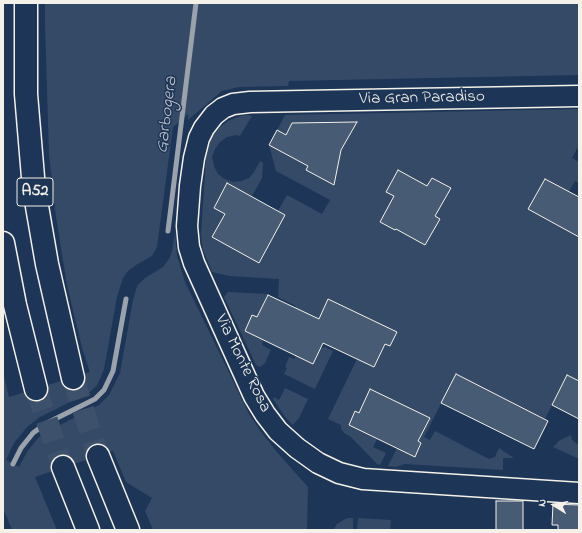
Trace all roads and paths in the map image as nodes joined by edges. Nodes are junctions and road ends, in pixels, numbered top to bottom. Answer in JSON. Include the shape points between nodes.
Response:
{"nodes":[{"id":1,"x":26,"y":3,"type":"edge"},
{"id":2,"x":579,"y":96,"type":"edge"},
{"id":3,"x":266,"y":102,"type":"joint"},
{"id":4,"x":3,"y":243,"type":"edge"},
{"id":5,"x":73,"y":378,"type":"tunnel mouth"},
{"id":6,"x":36,"y":389,"type":"tunnel mouth"},
{"id":7,"x":98,"y":456,"type":"tunnel mouth"},
{"id":8,"x":63,"y":467,"type":"tunnel mouth"},
{"id":9,"x":579,"y":493,"type":"edge"},
{"id":10,"x":88,"y":530,"type":"edge"},
{"id":11,"x":128,"y":530,"type":"edge"}],
"edges":[{"from":1,"to":5,"type":"highway","number":"A52","via":[[26,94],[34,189],[46,264]]},
{"from":2,"to":3,"type":"street","name":"Via Gran Paradiso"},
{"from":3,"to":9,"type":"street","name":"Via Monte Rosa","via":[[233,104],[223,108],[204,128],[194,158],[187,226],[194,263],[254,396],[278,431],[318,463],[339,473],[363,478]]},
{"from":4,"to":6,"type":"highway"},
{"from":7,"to":11,"type":"highway"},
{"from":8,"to":10,"type":"highway"}]}
